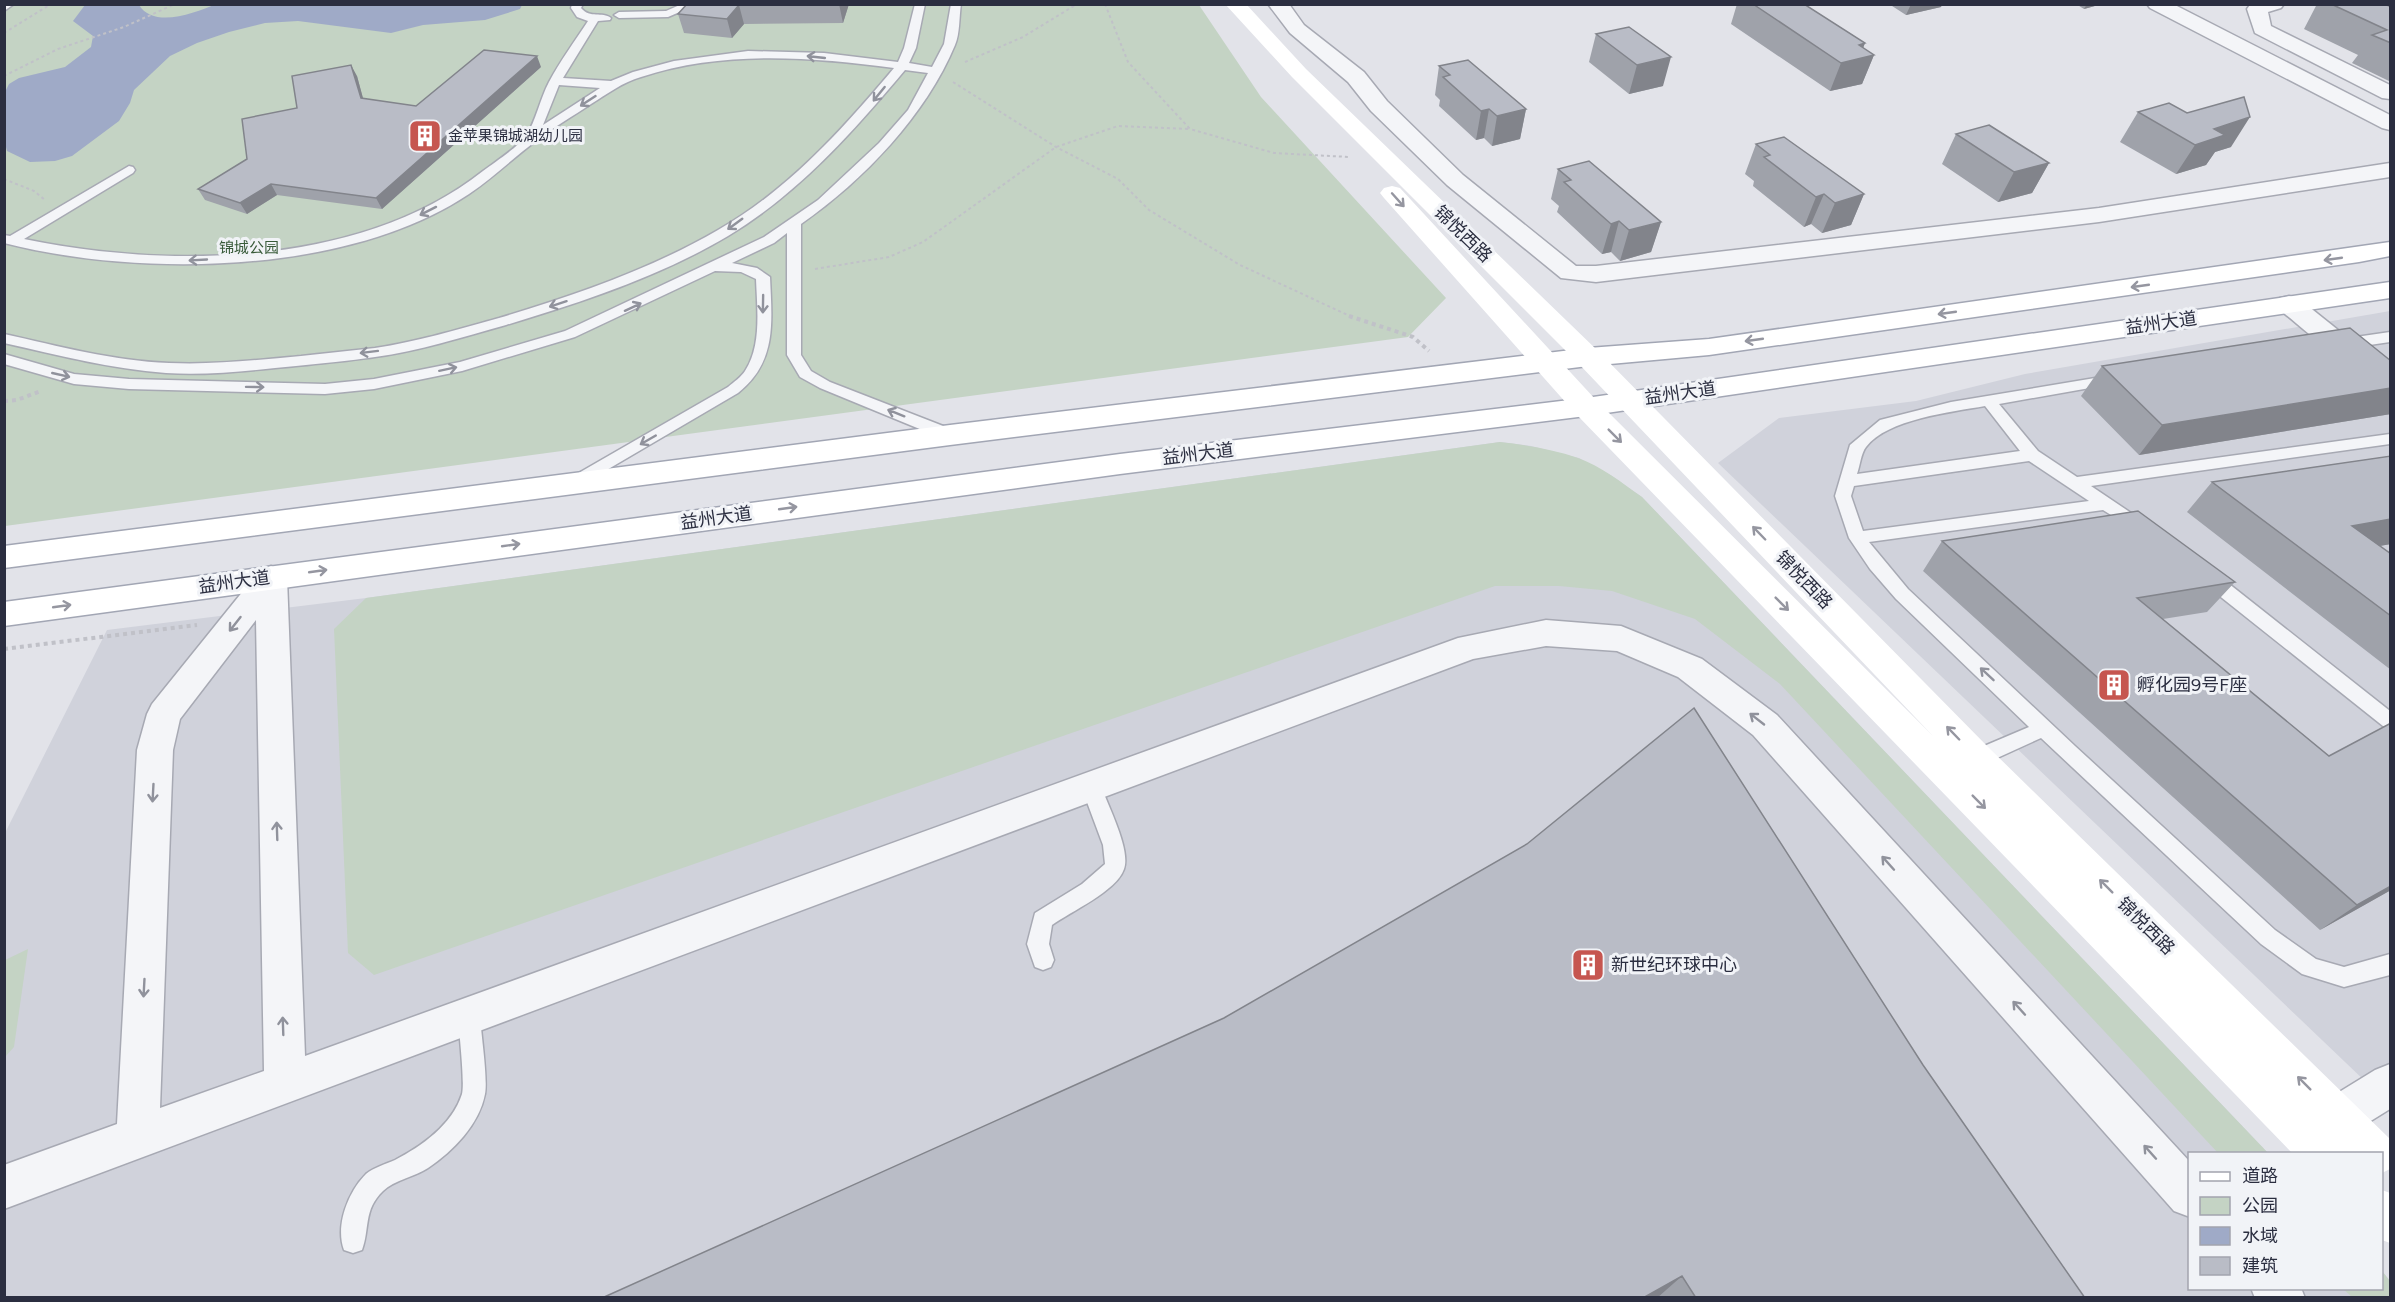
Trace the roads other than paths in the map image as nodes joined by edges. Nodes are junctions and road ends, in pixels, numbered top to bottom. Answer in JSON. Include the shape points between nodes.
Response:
{"nodes":[{"id":1,"x":9,"y":4,"type":"edge"},
{"id":2,"x":578,"y":4,"type":"edge"},
{"id":3,"x":634,"y":4,"type":"edge"},
{"id":4,"x":693,"y":4,"type":"edge"},
{"id":5,"x":920,"y":4,"type":"edge"},
{"id":6,"x":956,"y":4,"type":"edge"},
{"id":7,"x":1214,"y":4,"type":"edge"},
{"id":8,"x":1235,"y":4,"type":"edge"},
{"id":9,"x":1278,"y":4,"type":"edge"},
{"id":10,"x":2157,"y":4,"type":"edge"},
{"id":11,"x":2274,"y":4,"type":"edge"},
{"id":12,"x":4,"y":8,"type":"edge"},
{"id":13,"x":619,"y":15,"type":"junction"},
{"id":14,"x":595,"y":18,"type":"junction"},
{"id":15,"x":1339,"y":64,"type":"junction"},
{"id":16,"x":902,"y":66,"type":"junction"},
{"id":17,"x":936,"y":71,"type":"junction"},
{"id":18,"x":1299,"y":73,"type":"junction"},
{"id":19,"x":555,"y":81,"type":"junction"},
{"id":20,"x":612,"y":85,"type":"junction"},
{"id":21,"x":2391,"y":93,"type":"edge"},
{"id":22,"x":2391,"y":123,"type":"edge"},
{"id":23,"x":531,"y":138,"type":"junction"},
{"id":24,"x":129,"y":170,"type":"dead end"},
{"id":25,"x":2391,"y":170,"type":"edge"},
{"id":26,"x":794,"y":223,"type":"junction"},
{"id":27,"x":8,"y":240,"type":"edge"},
{"id":28,"x":2391,"y":249,"type":"edge"},
{"id":29,"x":713,"y":268,"type":"junction"},
{"id":30,"x":2391,"y":290,"type":"edge"},
{"id":31,"x":2289,"y":304,"type":"junction"},
{"id":32,"x":2391,"y":337,"type":"edge"},
{"id":33,"x":4,"y":338,"type":"edge"},
{"id":34,"x":2329,"y":345,"type":"junction"},
{"id":35,"x":1588,"y":357,"type":"junction"},
{"id":36,"x":4,"y":359,"type":"edge"},
{"id":37,"x":1545,"y":362,"type":"junction"},
{"id":38,"x":2128,"y":378,"type":"edge"},
{"id":39,"x":2391,"y":379,"type":"edge"},
{"id":40,"x":1630,"y":400,"type":"junction"},
{"id":41,"x":1988,"y":400,"type":"junction"},
{"id":42,"x":1586,"y":407,"type":"junction"},
{"id":43,"x":950,"y":435,"type":"junction"},
{"id":44,"x":2391,"y":439,"type":"edge"},
{"id":45,"x":2032,"y":455,"type":"junction"},
{"id":46,"x":1848,"y":481,"type":"junction"},
{"id":47,"x":575,"y":482,"type":"junction"},
{"id":48,"x":2075,"y":483,"type":"junction"},
{"id":49,"x":2107,"y":504,"type":"junction"},
{"id":50,"x":2153,"y":535,"type":"edge"},
{"id":51,"x":1857,"y":538,"type":"junction"},
{"id":52,"x":4,"y":557,"type":"edge"},
{"id":53,"x":2199,"y":570,"type":"edge"},
{"id":54,"x":271,"y":578,"type":"junction"},
{"id":55,"x":4,"y":614,"type":"edge"},
{"id":56,"x":2391,"y":721,"type":"edge"},
{"id":57,"x":2044,"y":729,"type":"junction"},
{"id":58,"x":1977,"y":758,"type":"junction"},
{"id":59,"x":1092,"y":786,"type":"junction"},
{"id":60,"x":1043,"y":960,"type":"dead end"},
{"id":61,"x":2391,"y":964,"type":"edge"},
{"id":62,"x":469,"y":1016,"type":"junction"},
{"id":63,"x":285,"y":1084,"type":"junction"},
{"id":64,"x":2391,"y":1085,"type":"edge"},
{"id":65,"x":2331,"y":1135,"type":"edge"},
{"id":66,"x":138,"y":1137,"type":"junction"},
{"id":67,"x":2370,"y":1152,"type":"edge"},
{"id":68,"x":4,"y":1187,"type":"edge"},
{"id":69,"x":2188,"y":1194,"type":"edge"},
{"id":70,"x":352,"y":1241,"type":"dead end"}],
"edges":[{"from":1,"to":12,"type":"lane"},
{"from":2,"to":14,"type":"lane","via":[[578,13]]},
{"from":3,"to":13,"type":"lane"},
{"from":4,"to":13,"type":"lane","via":[[668,14]]},
{"from":5,"to":16,"type":"lane"},
{"from":6,"to":17,"type":"lane","via":[[950,44]]},
{"from":7,"to":37,"type":"main road","name":"锦悦西路","one_way":true},
{"from":8,"to":18,"type":"main road","name":"锦悦西路"},
{"from":9,"to":15,"type":"street","via":[[1297,29]]},
{"from":10,"to":22,"type":"street"},
{"from":11,"to":21,"type":"street","via":[[2257,9],[2262,29]]},
{"from":13,"to":14,"type":"lane"},
{"from":14,"to":19,"type":"lane"},
{"from":15,"to":18,"type":"street"},
{"from":15,"to":25,"type":"street","via":[[1455,180],[1570,273],[1596,274],[2098,215]]},
{"from":16,"to":17,"type":"lane"},
{"from":16,"to":20,"type":"lane","one_way":true,"via":[[765,53],[680,63],[636,74]]},
{"from":16,"to":33,"type":"lane","one_way":true,"via":[[826,152],[784,190],[723,233],[624,282],[554,306],[377,352],[230,368],[168,368],[107,362]]},
{"from":17,"to":26,"type":"lane","via":[[913,111],[883,146],[823,203]]},
{"from":18,"to":35,"type":"main road","name":"锦悦西路"},
{"from":19,"to":20,"type":"lane"},
{"from":19,"to":23,"type":"lane"},
{"from":20,"to":23,"type":"lane","one_way":true},
{"from":23,"to":27,"type":"lane","one_way":true,"via":[[453,199],[409,221],[348,241],[287,252],[184,261],[99,257]]},
{"from":24,"to":27,"type":"lane"},
{"from":26,"to":29,"type":"lane"},
{"from":43,"to":26,"type":"lane","one_way":true,"via":[[805,374],[794,355]]},
{"from":28,"to":35,"type":"main road","one_way":true,"via":[[1709,347]]},
{"from":36,"to":29,"type":"lane","one_way":true,"via":[[74,379],[129,384],[325,389],[374,384],[462,366],[570,334]]},
{"from":29,"to":47,"type":"lane","one_way":true,"via":[[741,267],[763,277],[759,356],[751,375],[733,390]]},
{"from":30,"to":31,"type":"main road","name":"益州大道"},
{"from":31,"to":34,"type":"street"},
{"from":31,"to":40,"type":"main road","name":"益州大道"},
{"from":32,"to":34,"type":"lane"},
{"from":34,"to":39,"type":"street"},
{"from":35,"to":37,"type":"main road"},
{"from":35,"to":40,"type":"main road","name":"锦悦西路"},
{"from":37,"to":42,"type":"main road","name":"锦悦西路"},
{"from":37,"to":43,"type":"main road"},
{"from":38,"to":41,"type":"lane"},
{"from":40,"to":42,"type":"main road","name":"益州大道"},
{"from":58,"to":40,"type":"main road","name":"锦悦西路","one_way":true},
{"from":41,"to":45,"type":"lane"},
{"from":41,"to":46,"type":"lane","via":[[1885,424],[1858,445]]},
{"from":54,"to":42,"type":"main road","name":"益州大道","one_way":true,"via":[[1120,464]]},
{"from":42,"to":65,"type":"main road","name":"锦悦西路","one_way":true},
{"from":43,"to":47,"type":"main road"},
{"from":44,"to":48,"type":"lane"},
{"from":45,"to":46,"type":"lane"},
{"from":45,"to":48,"type":"lane"},
{"from":46,"to":51,"type":"lane","via":[[1843,496]]},
{"from":47,"to":52,"type":"main road"},
{"from":48,"to":49,"type":"lane"},
{"from":49,"to":50,"type":"lane"},
{"from":49,"to":51,"type":"lane"},
{"from":57,"to":51,"type":"lane","one_way":true,"via":[[1902,594]]},
{"from":53,"to":56,"type":"lane"},
{"from":55,"to":54,"type":"main road","name":"益州大道","one_way":true},
{"from":63,"to":54,"type":"street","one_way":true},
{"from":54,"to":66,"type":"street","one_way":true,"via":[[164,714],[155,750]]},
{"from":57,"to":58,"type":"lane"},
{"from":57,"to":61,"type":"lane","via":[[2268,937],[2310,967],[2344,977]]},
{"from":65,"to":58,"type":"main road","name":"锦悦西路","one_way":true},
{"from":59,"to":60,"type":"lane","via":[[1113,845],[1115,867],[1101,884],[1042,920],[1038,944]]},
{"from":59,"to":62,"type":"street"},
{"from":69,"to":59,"type":"street","one_way":true,"via":[[1765,725],[1690,668],[1621,639],[1546,633],[1470,646]]},
{"from":62,"to":63,"type":"street"},
{"from":62,"to":70,"type":"lane","via":[[474,1093],[462,1119],[445,1141],[417,1161],[375,1182],[355,1213]]},
{"from":63,"to":66,"type":"street"},
{"from":64,"to":65,"type":"street"},
{"from":65,"to":67,"type":"main road","name":"锦悦西路"},
{"from":66,"to":68,"type":"street"}]}
